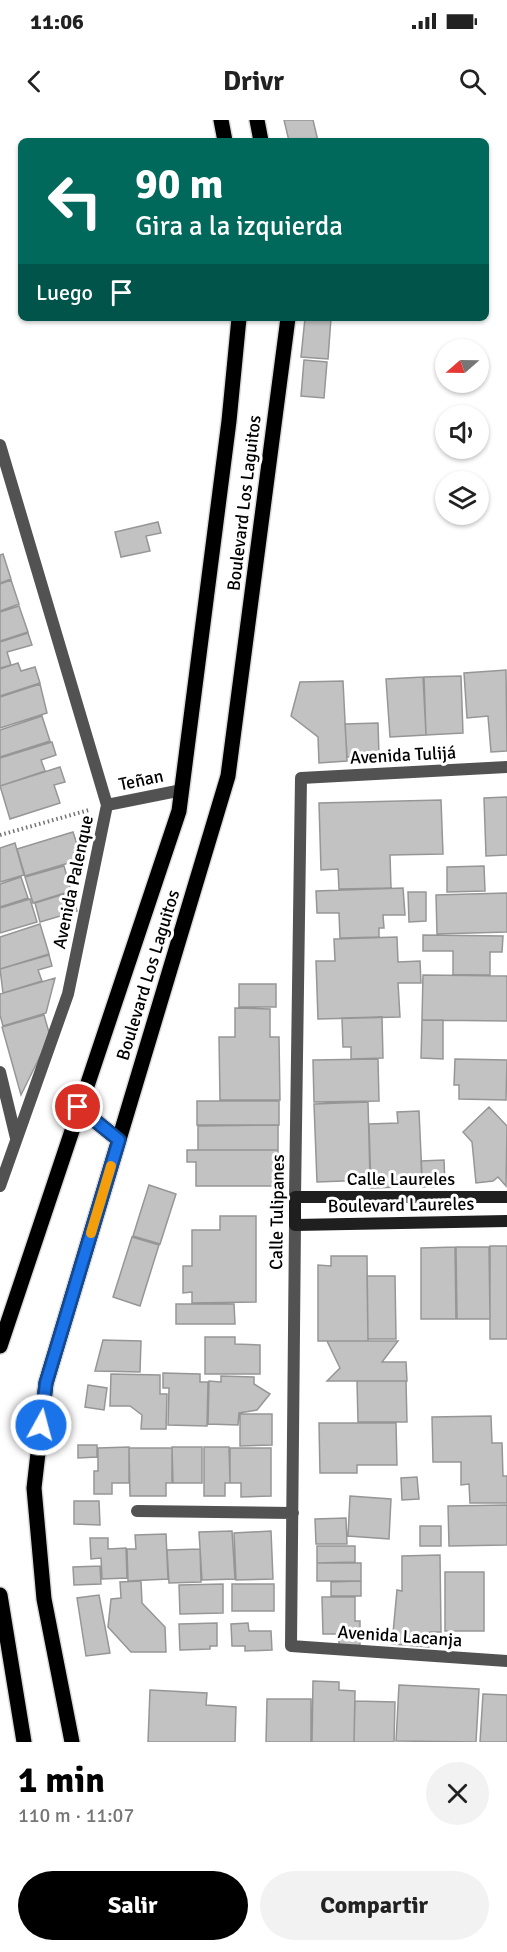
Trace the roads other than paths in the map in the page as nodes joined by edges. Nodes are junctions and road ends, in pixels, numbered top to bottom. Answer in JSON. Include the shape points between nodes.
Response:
{"nodes":[{"id":1,"x":221,"y":120,"type":"edge"},
{"id":2,"x":257,"y":120,"type":"edge"},
{"id":3,"x":224,"y":138,"type":"edge"},
{"id":4,"x":260,"y":138,"type":"edge"},
{"id":5,"x":239,"y":321,"type":"edge"},
{"id":6,"x":288,"y":321,"type":"edge"},
{"id":7,"x":0,"y":445,"type":"edge"},
{"id":8,"x":507,"y":767,"type":"edge"},
{"id":9,"x":301,"y":778,"type":"joint"},
{"id":10,"x":182,"y":789,"type":"junction"},
{"id":11,"x":107,"y":805,"type":"junction"},
{"id":12,"x":0,"y":1072,"type":"edge"},
{"id":13,"x":78,"y":1107,"type":"junction"},
{"id":14,"x":16,"y":1139,"type":"junction"},
{"id":15,"x":119,"y":1140,"type":"junction"},
{"id":16,"x":0,"y":1186,"type":"edge"},
{"id":17,"x":295,"y":1197,"type":"junction"},
{"id":18,"x":507,"y":1197,"type":"edge"},
{"id":19,"x":507,"y":1221,"type":"edge"},
{"id":20,"x":295,"y":1225,"type":"junction"},
{"id":21,"x":0,"y":1346,"type":"edge"},
{"id":22,"x":137,"y":1511,"type":"dead end"},
{"id":23,"x":293,"y":1513,"type":"junction"},
{"id":24,"x":0,"y":1595,"type":"edge"},
{"id":25,"x":291,"y":1646,"type":"joint"},
{"id":26,"x":507,"y":1661,"type":"edge"},
{"id":27,"x":24,"y":1742,"type":"edge"},
{"id":28,"x":72,"y":1742,"type":"edge"}],
"edges":[{"from":1,"to":3,"type":"main road"},
{"from":2,"to":4,"type":"main road"},
{"from":5,"to":10,"type":"main road","name":"Boulevard Los Laguitos"},
{"from":6,"to":15,"type":"main road","name":"Boulevard Los Laguitos","via":[[228,776]]},
{"from":7,"to":11,"type":"street","name":"Avenida Palenque"},
{"from":8,"to":9,"type":"street","name":"Avenida Tulijá"},
{"from":9,"to":17,"type":"street","name":"Calle Tulipanes"},
{"from":10,"to":11,"type":"street","name":"Teñan"},
{"from":10,"to":13,"type":"main road","name":"Boulevard Los Laguitos","via":[[179,811]]},
{"from":11,"to":14,"type":"street","name":"Avenida Palenque","via":[[68,994]]},
{"from":12,"to":14,"type":"street"},
{"from":13,"to":15,"type":"main road"},
{"from":13,"to":21,"type":"main road","name":"Boulevard Los Laguitos"},
{"from":14,"to":16,"type":"street","name":"Avenida Palenque"},
{"from":15,"to":28,"type":"main road","name":"Boulevard Los Laguitos","via":[[46,1383],[34,1488],[44,1599]]},
{"from":17,"to":18,"type":"street","name":"Calle Laureles"},
{"from":17,"to":20,"type":"street","name":"Calle Tulipanes"},
{"from":19,"to":20,"type":"street","name":"Boulevard Laureles"},
{"from":20,"to":23,"type":"street","name":"Calle Tulipanes"},
{"from":22,"to":23,"type":"street"},
{"from":23,"to":25,"type":"street","name":"Calle Tulipanes"},
{"from":24,"to":27,"type":"main road"},
{"from":25,"to":26,"type":"street","name":"Avenida Lacanja"}]}
